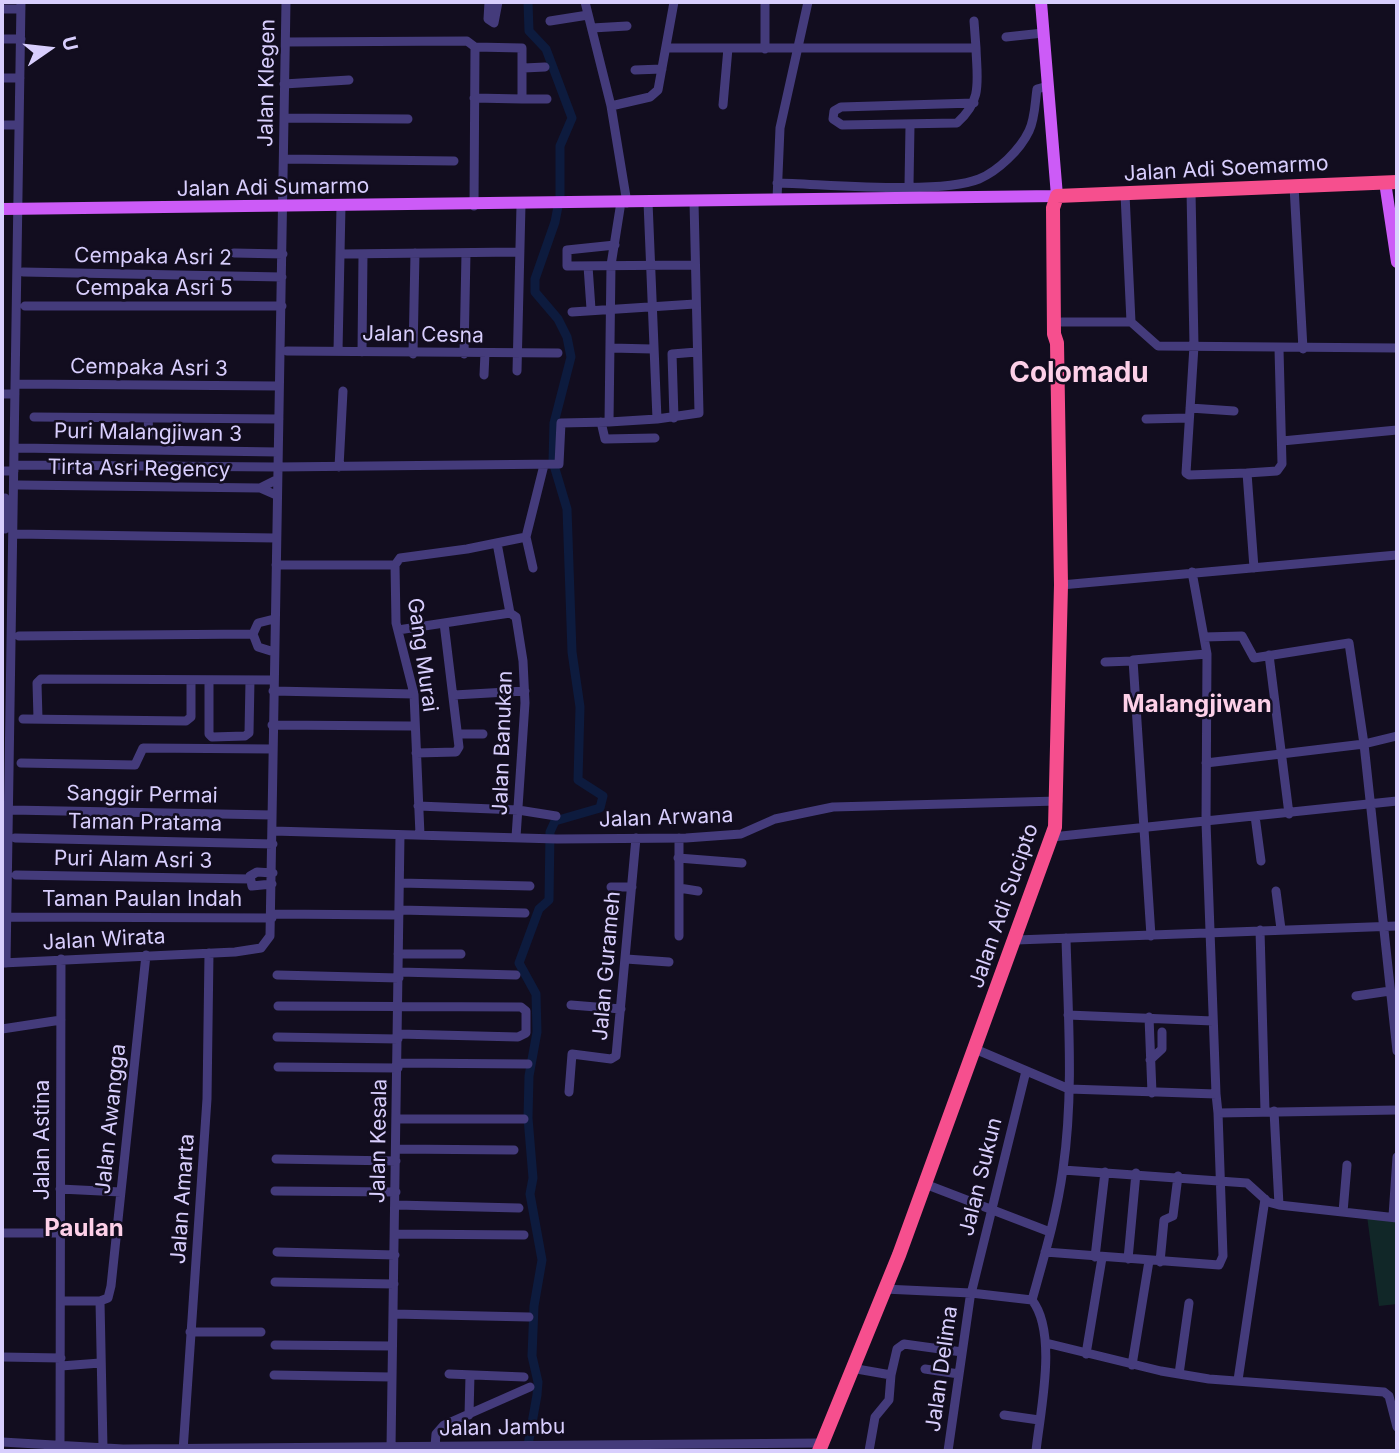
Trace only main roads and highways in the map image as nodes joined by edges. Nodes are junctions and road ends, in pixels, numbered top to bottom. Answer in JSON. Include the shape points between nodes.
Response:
{"nodes":[{"id":1,"x":1041,"y":2,"type":"edge"},
{"id":2,"x":1391,"y":182,"type":"edge"},
{"id":3,"x":1057,"y":196,"type":"junction"},
{"id":4,"x":2,"y":209,"type":"edge"},
{"id":5,"x":1397,"y":262,"type":"edge"},
{"id":6,"x":1057,"y":343,"type":"junction"},
{"id":7,"x":820,"y":1447,"type":"edge"}],
"edges":[{"from":1,"to":3,"type":"main road","name":"Jalan Adi Sucipto"},
{"from":2,"to":3,"type":"highway","name":"Jalan Adi Soemarmo"},
{"from":2,"to":5,"type":"main road"},
{"from":3,"to":4,"type":"main road","name":"Jalan Adi Sumarmo"},
{"from":3,"to":6,"type":"highway","name":"Jalan Adi Sucipto","via":[[1053,208]]},
{"from":3,"to":6,"type":"highway","name":"Jalan Adi Sucipto","via":[[1061,208],[1062,321]]},
{"from":6,"to":7,"type":"highway","name":"Jalan Adi Sucipto","via":[[1061,585],[1058,801],[1052,837],[925,1184]]}]}
